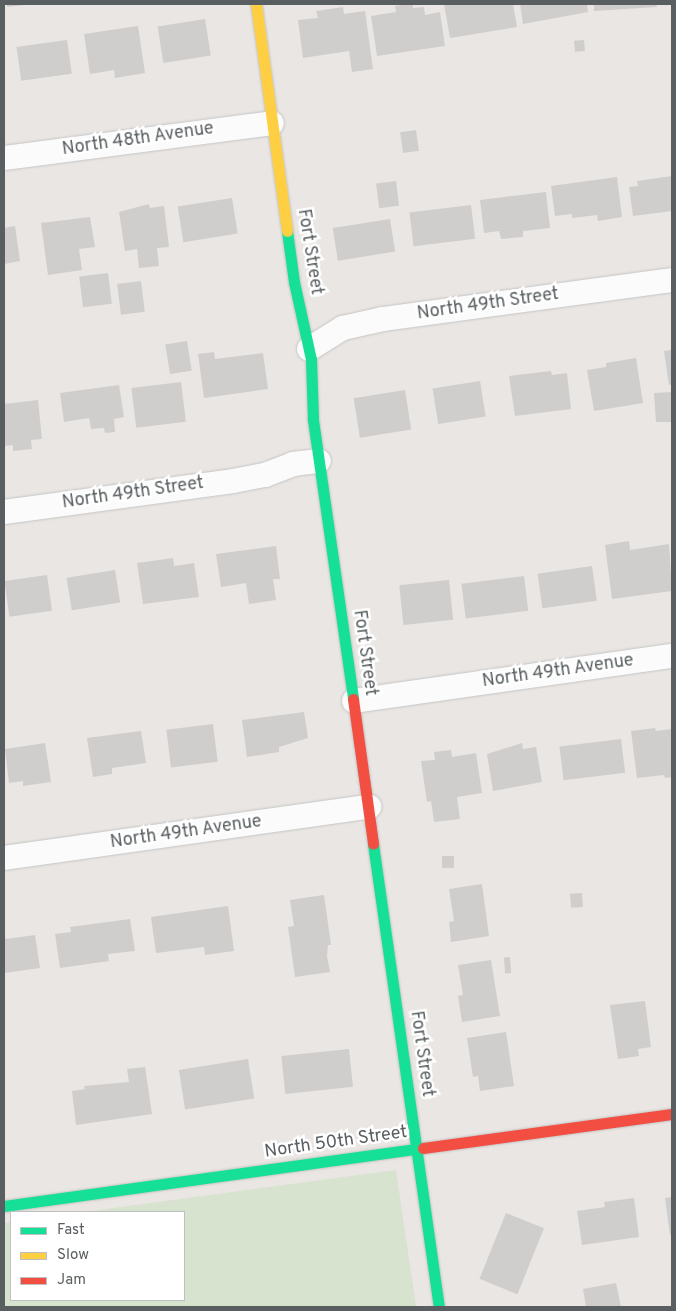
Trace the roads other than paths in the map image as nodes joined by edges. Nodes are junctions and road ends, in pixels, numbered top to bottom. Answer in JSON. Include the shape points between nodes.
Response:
{"nodes":[{"id":1,"x":256,"y":4,"type":"edge"},
{"id":2,"x":272,"y":123,"type":"junction"},
{"id":3,"x":4,"y":158,"type":"edge"},
{"id":4,"x":672,"y":280,"type":"edge"},
{"id":5,"x":309,"y":349,"type":"junction"},
{"id":6,"x":319,"y":461,"type":"junction"},
{"id":7,"x":4,"y":512,"type":"edge"},
{"id":8,"x":672,"y":656,"type":"edge"},
{"id":9,"x":354,"y":701,"type":"junction"},
{"id":10,"x":369,"y":807,"type":"junction"},
{"id":11,"x":4,"y":858,"type":"edge"},
{"id":12,"x":672,"y":1114,"type":"edge"},
{"id":13,"x":417,"y":1150,"type":"junction"},
{"id":14,"x":4,"y":1206,"type":"edge"},
{"id":15,"x":439,"y":1307,"type":"edge"}],
"edges":[{"from":1,"to":2,"type":"street","name":"Fort Street"},
{"from":2,"to":3,"type":"street","name":"North 48th Avenue"},
{"from":2,"to":5,"type":"street","name":"Fort Street","via":[[294,282]]},
{"from":4,"to":5,"type":"street","name":"North 49th Street","via":[[383,320],[343,328]]},
{"from":5,"to":6,"type":"street","name":"Fort Street","via":[[312,420]]},
{"from":6,"to":7,"type":"street","name":"North 49th Street","via":[[293,464],[265,475]]},
{"from":6,"to":9,"type":"street","name":"Fort Street"},
{"from":8,"to":9,"type":"street","name":"North 49th Avenue"},
{"from":9,"to":10,"type":"street","name":"Fort Street"},
{"from":10,"to":11,"type":"street","name":"North 49th Avenue"},
{"from":10,"to":13,"type":"street","name":"Fort Street"},
{"from":12,"to":13,"type":"street","name":"North 50th Street"},
{"from":13,"to":14,"type":"street","name":"North 50th Street"},
{"from":13,"to":15,"type":"street","name":"Fort Street"}]}
